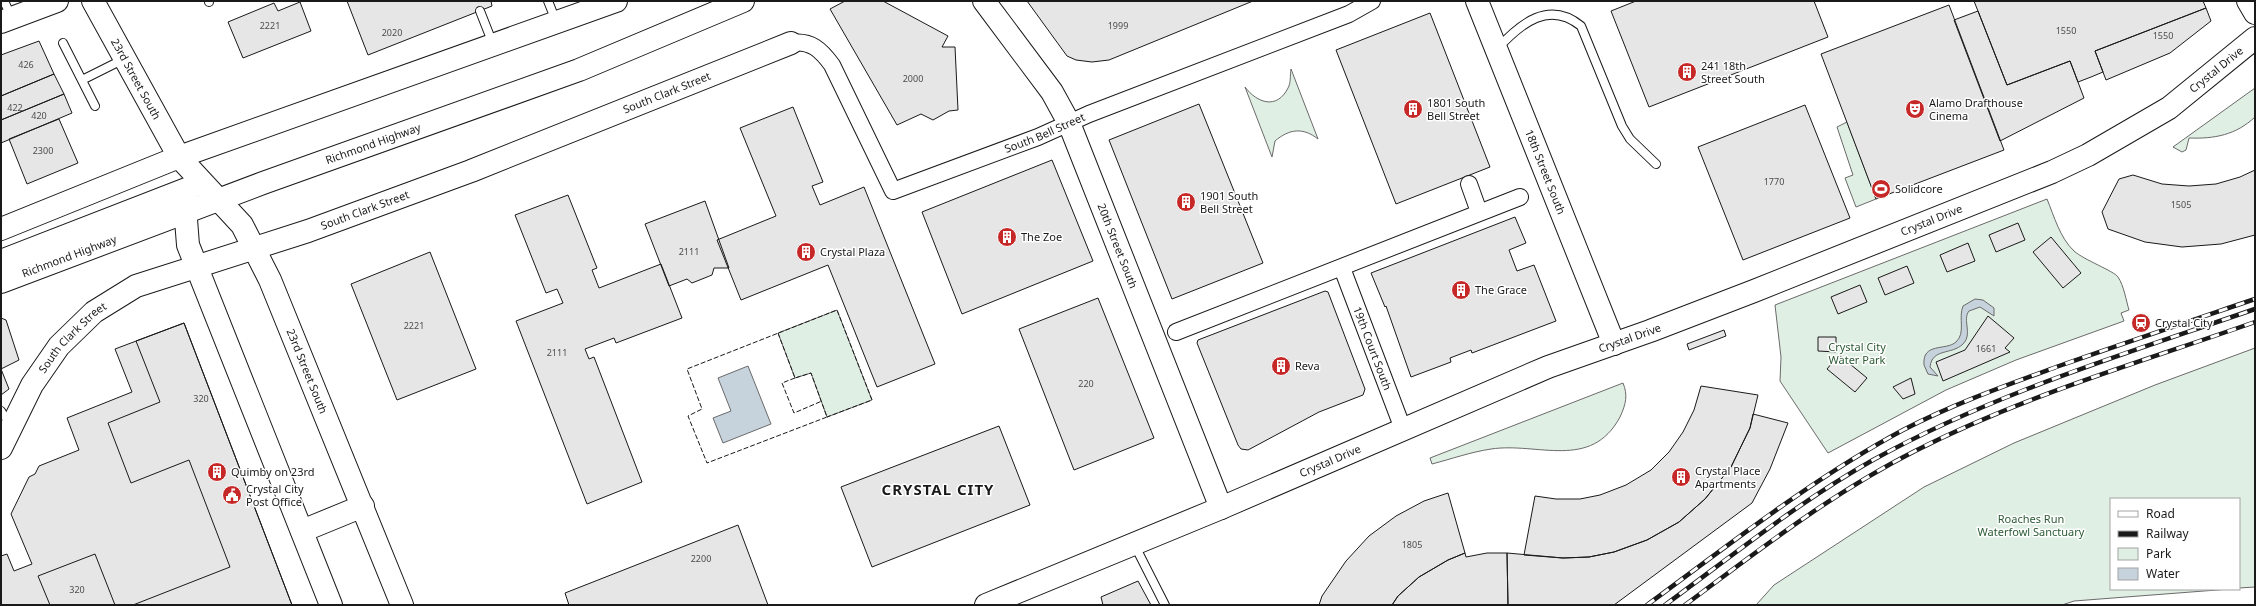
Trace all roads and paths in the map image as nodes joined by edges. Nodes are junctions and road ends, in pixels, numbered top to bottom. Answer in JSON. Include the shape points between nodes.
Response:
{"nodes":[{"id":1,"x":57,"y":1,"type":"edge"},
{"id":2,"x":93,"y":1,"type":"edge"},
{"id":3,"x":548,"y":1,"type":"edge"},
{"id":4,"x":616,"y":1,"type":"edge"},
{"id":5,"x":743,"y":1,"type":"edge"},
{"id":6,"x":984,"y":1,"type":"edge"},
{"id":7,"x":1372,"y":1,"type":"edge"},
{"id":8,"x":1477,"y":1,"type":"edge"},
{"id":9,"x":2248,"y":1,"type":"edge"},
{"id":10,"x":480,"y":11,"type":"dead end"},
{"id":11,"x":2255,"y":13,"type":"edge"},
{"id":12,"x":6,"y":14,"type":"edge"},
{"id":13,"x":557,"y":22,"type":"junction"},
{"id":14,"x":2255,"y":38,"type":"edge"},
{"id":15,"x":62,"y":43,"type":"dead end"},
{"id":16,"x":791,"y":43,"type":"joint"},
{"id":17,"x":494,"y":46,"type":"junction"},
{"id":18,"x":1496,"y":50,"type":"junction"},
{"id":19,"x":125,"y":59,"type":"junction"},
{"id":20,"x":82,"y":80,"type":"junction"},
{"id":21,"x":95,"y":106,"type":"dead end"},
{"id":22,"x":1069,"y":123,"type":"junction"},
{"id":23,"x":179,"y":158,"type":"junction"},
{"id":24,"x":1656,"y":164,"type":"dead end"},
{"id":25,"x":1469,"y":184,"type":"dead end"},
{"id":26,"x":193,"y":186,"type":"junction"},
{"id":27,"x":1520,"y":197,"type":"dead end"},
{"id":28,"x":218,"y":200,"type":"junction"},
{"id":29,"x":186,"y":212,"type":"junction"},
{"id":30,"x":1480,"y":212,"type":"junction"},
{"id":31,"x":1,"y":229,"type":"edge"},
{"id":32,"x":254,"y":248,"type":"junction"},
{"id":33,"x":1,"y":261,"type":"edge"},
{"id":34,"x":197,"y":266,"type":"junction"},
{"id":35,"x":1342,"y":268,"type":"junction"},
{"id":36,"x":10,"y":279,"type":"edge"},
{"id":37,"x":1,"y":286,"type":"edge"},
{"id":38,"x":1176,"y":332,"type":"dead end"},
{"id":39,"x":1614,"y":344,"type":"junction"},
{"id":40,"x":8,"y":415,"type":"edge"},
{"id":41,"x":1403,"y":429,"type":"junction"},
{"id":42,"x":1,"y":448,"type":"edge"},
{"id":43,"x":363,"y":506,"type":"junction"},
{"id":44,"x":1221,"y":508,"type":"junction"},
{"id":45,"x":302,"y":531,"type":"junction"},
{"id":46,"x":1134,"y":544,"type":"junction"},
{"id":47,"x":331,"y":605,"type":"edge"},
{"id":48,"x":402,"y":605,"type":"edge"},
{"id":49,"x":986,"y":605,"type":"edge"},
{"id":50,"x":1165,"y":605,"type":"edge"}],
"edges":[{"from":1,"to":12,"type":"main road"},
{"from":2,"to":19,"type":"main road","name":"23rd Street South"},
{"from":3,"to":13,"type":"lane"},
{"from":4,"to":13,"type":"main road"},
{"from":5,"to":28,"type":"main road","name":"Richmond Highway","via":[[579,70]]},
{"from":6,"to":22,"type":"main road","name":"20th Street South","via":[[1048,86]]},
{"from":7,"to":22,"type":"street","name":"South Bell Street","via":[[1349,14]]},
{"from":8,"to":18,"type":"main road","name":"18th Street South"},
{"from":9,"to":11,"type":"main road"},
{"from":10,"to":17,"type":"lane"},
{"from":13,"to":17,"type":"main road"},
{"from":14,"to":39,"type":"main road","name":"Crystal Drive","via":[[2169,108],[2069,164]]},
{"from":15,"to":20,"type":"lane"},
{"from":16,"to":22,"type":"street","name":"South Bell Street","via":[[810,44],[824,54],[832,65],[893,191]]},
{"from":16,"to":32,"type":"main road","name":"South Clark Street","via":[[471,171],[308,231]]},
{"from":17,"to":23,"type":"main road"},
{"from":18,"to":24,"type":"lane","via":[[1522,22],[1538,12],[1554,8],[1574,17],[1581,26],[1622,126],[1630,139]]},
{"from":18,"to":39,"type":"main road","name":"18th Street South"},
{"from":19,"to":20,"type":"lane"},
{"from":19,"to":23,"type":"main road","name":"23rd Street South"},
{"from":20,"to":21,"type":"lane"},
{"from":22,"to":44,"type":"main road","name":"20th Street South"},
{"from":23,"to":26,"type":"main road","name":"23rd Street South"},
{"from":23,"to":31,"type":"main road"},
{"from":25,"to":30,"type":"street"},
{"from":26,"to":28,"type":"main road","name":"23rd Street South"},
{"from":26,"to":29,"type":"main road","name":"23rd Street South"},
{"from":26,"to":33,"type":"main road"},
{"from":27,"to":30,"type":"street"},
{"from":28,"to":29,"type":"main road","name":"Richmond Highway"},
{"from":28,"to":32,"type":"main road","name":"23rd Street South","via":[[242,225]]},
{"from":29,"to":34,"type":"main road","name":"23rd Street South","via":[[188,245]]},
{"from":29,"to":36,"type":"main road","name":"Richmond Highway"},
{"from":30,"to":35,"type":"street"},
{"from":32,"to":34,"type":"main road","name":"South Clark Street"},
{"from":32,"to":43,"type":"main road","name":"23rd Street South","via":[[270,280]]},
{"from":34,"to":40,"type":"main road","name":"South Clark Street","via":[[136,286],[94,312],[68,335]]},
{"from":34,"to":45,"type":"main road","name":"23rd Street South"},
{"from":35,"to":38,"type":"street"},
{"from":35,"to":41,"type":"street","name":"19th Court South"},
{"from":36,"to":37,"type":"main road","name":"Richmond Highway"},
{"from":39,"to":41,"type":"main road","name":"Crystal Drive","via":[[1548,367]]},
{"from":40,"to":42,"type":"main road","name":"South Clark Street"},
{"from":41,"to":44,"type":"main road","name":"Crystal Drive"},
{"from":43,"to":45,"type":"main road"},
{"from":43,"to":48,"type":"main road","name":"23rd Street South"},
{"from":44,"to":46,"type":"main road","name":"Crystal Drive"},
{"from":45,"to":47,"type":"main road","name":"23rd Street South"},
{"from":46,"to":49,"type":"main road","name":"Crystal Drive"},
{"from":46,"to":50,"type":"lane"}]}
